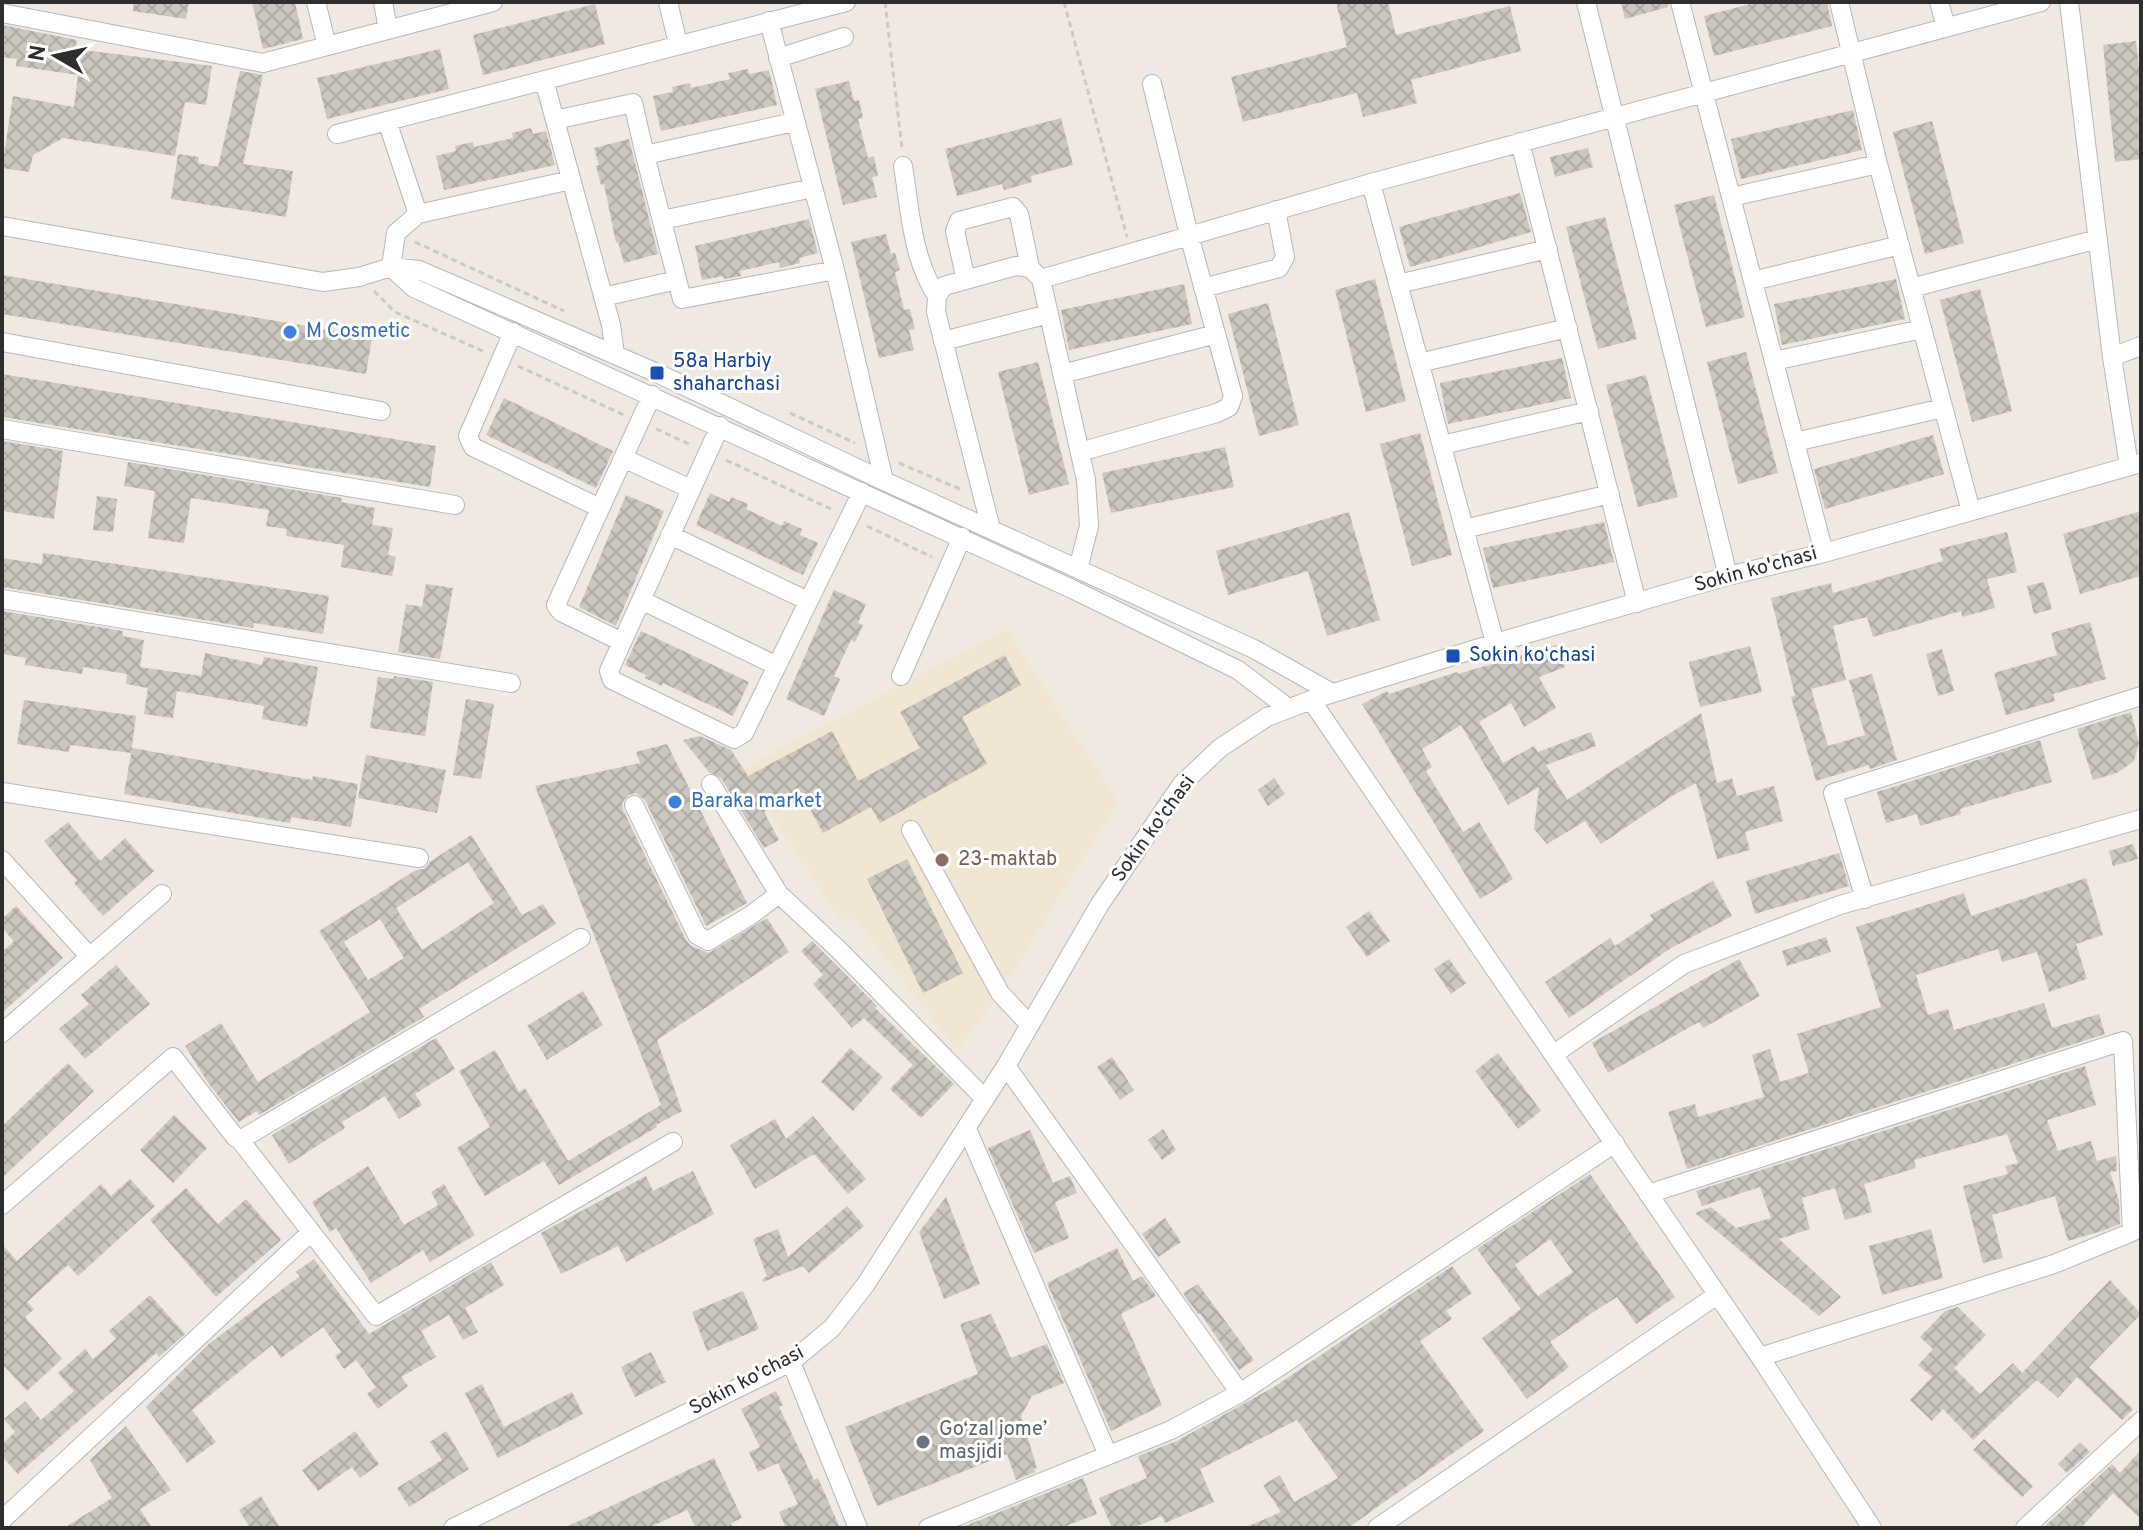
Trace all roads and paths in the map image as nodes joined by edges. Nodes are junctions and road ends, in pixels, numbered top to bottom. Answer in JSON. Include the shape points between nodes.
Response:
{"nodes":[{"id":1,"x":316,"y":2,"type":"edge"},
{"id":2,"x":383,"y":2,"type":"edge"},
{"id":3,"x":668,"y":2,"type":"edge"},
{"id":4,"x":846,"y":2,"type":"edge"},
{"id":5,"x":885,"y":2,"type":"edge"},
{"id":6,"x":1064,"y":2,"type":"edge"},
{"id":7,"x":1586,"y":2,"type":"edge"},
{"id":8,"x":1680,"y":2,"type":"edge"},
{"id":9,"x":1839,"y":2,"type":"edge"},
{"id":10,"x":1939,"y":2,"type":"edge"},
{"id":11,"x":2041,"y":2,"type":"edge"},
{"id":12,"x":2069,"y":2,"type":"edge"},
{"id":13,"x":489,"y":3,"type":"edge"},
{"id":14,"x":2,"y":13,"type":"edge"},
{"id":15,"x":769,"y":21,"type":"junction"},
{"id":16,"x":1946,"y":27,"type":"junction"},
{"id":17,"x":388,"y":30,"type":"junction"},
{"id":18,"x":844,"y":37,"type":"dead end"},
{"id":19,"x":678,"y":44,"type":"junction"},
{"id":20,"x":327,"y":46,"type":"junction"},
{"id":21,"x":1851,"y":53,"type":"junction"},
{"id":22,"x":778,"y":58,"type":"junction"},
{"id":23,"x":544,"y":80,"type":"junction"},
{"id":24,"x":1152,"y":84,"type":"dead end"},
{"id":25,"x":1703,"y":92,"type":"junction"},
{"id":26,"x":1615,"y":117,"type":"junction"},
{"id":27,"x":555,"y":120,"type":"junction"},
{"id":28,"x":387,"y":121,"type":"junction"},
{"id":29,"x":794,"y":122,"type":"junction"},
{"id":30,"x":337,"y":134,"type":"dead end"},
{"id":31,"x":1520,"y":142,"type":"junction"},
{"id":32,"x":645,"y":155,"type":"junction"},
{"id":33,"x":1878,"y":164,"type":"junction"},
{"id":34,"x":903,"y":166,"type":"joint"},
{"id":35,"x":571,"y":180,"type":"junction"},
{"id":36,"x":1371,"y":183,"type":"junction"},
{"id":37,"x":813,"y":188,"type":"junction"},
{"id":38,"x":1731,"y":197,"type":"junction"},
{"id":39,"x":1276,"y":210,"type":"junction"},
{"id":40,"x":418,"y":214,"type":"junction"},
{"id":41,"x":662,"y":220,"type":"junction"},
{"id":42,"x":2,"y":226,"type":"edge"},
{"id":43,"x":1189,"y":235,"type":"junction"},
{"id":44,"x":2098,"y":239,"type":"junction"},
{"id":45,"x":1900,"y":245,"type":"junction"},
{"id":46,"x":1548,"y":249,"type":"junction"},
{"id":47,"x":1131,"y":252,"type":"junction"},
{"id":48,"x":391,"y":267,"type":"junction"},
{"id":49,"x":835,"y":270,"type":"junction"},
{"id":50,"x":1036,"y":274,"type":"junction"},
{"id":51,"x":677,"y":280,"type":"junction"},
{"id":52,"x":966,"y":280,"type":"junction"},
{"id":53,"x":1753,"y":281,"type":"junction"},
{"id":54,"x":1398,"y":284,"type":"junction"},
{"id":55,"x":1203,"y":288,"type":"junction"},
{"id":56,"x":1911,"y":288,"type":"junction"},
{"id":57,"x":937,"y":296,"type":"junction"},
{"id":58,"x":603,"y":297,"type":"junction"},
{"id":59,"x":1049,"y":314,"type":"junction"},
{"id":60,"x":1568,"y":328,"type":"junction"},
{"id":61,"x":1922,"y":329,"type":"junction"},
{"id":62,"x":513,"y":332,"type":"junction"},
{"id":63,"x":1216,"y":334,"type":"junction"},
{"id":64,"x":943,"y":341,"type":"junction"},
{"id":65,"x":2,"y":342,"type":"edge"},
{"id":66,"x":2141,"y":346,"type":"edge"},
{"id":67,"x":615,"y":354,"type":"junction"},
{"id":68,"x":2112,"y":357,"type":"junction"},
{"id":69,"x":1774,"y":361,"type":"junction"},
{"id":70,"x":1419,"y":363,"type":"junction"},
{"id":71,"x":1062,"y":374,"type":"junction"},
{"id":72,"x":652,"y":395,"type":"junction"},
{"id":73,"x":1943,"y":408,"type":"junction"},
{"id":74,"x":381,"y":411,"type":"dead end"},
{"id":75,"x":1589,"y":411,"type":"junction"},
{"id":76,"x":720,"y":426,"type":"junction"},
{"id":77,"x":2,"y":429,"type":"edge"},
{"id":78,"x":1795,"y":442,"type":"junction"},
{"id":79,"x":1442,"y":445,"type":"junction"},
{"id":80,"x":1080,"y":452,"type":"junction"},
{"id":81,"x":623,"y":458,"type":"junction"},
{"id":82,"x":2135,"y":465,"type":"edge"},
{"id":83,"x":884,"y":481,"type":"junction"},
{"id":84,"x":691,"y":489,"type":"junction"},
{"id":85,"x":862,"y":492,"type":"junction"},
{"id":86,"x":1610,"y":494,"type":"junction"},
{"id":87,"x":455,"y":505,"type":"dead end"},
{"id":88,"x":600,"y":508,"type":"junction"},
{"id":89,"x":1971,"y":511,"type":"junction"},
{"id":90,"x":991,"y":529,"type":"junction"},
{"id":91,"x":1464,"y":529,"type":"junction"},
{"id":92,"x":670,"y":535,"type":"junction"},
{"id":93,"x":962,"y":537,"type":"junction"},
{"id":94,"x":1824,"y":553,"type":"junction"},
{"id":95,"x":1078,"y":569,"type":"junction"},
{"id":96,"x":1728,"y":576,"type":"junction"},
{"id":97,"x":2,"y":599,"type":"edge"},
{"id":98,"x":641,"y":600,"type":"junction"},
{"id":99,"x":808,"y":601,"type":"junction"},
{"id":100,"x":1637,"y":603,"type":"junction"},
{"id":101,"x":622,"y":642,"type":"junction"},
{"id":102,"x":1495,"y":643,"type":"junction"},
{"id":103,"x":777,"y":666,"type":"junction"},
{"id":104,"x":901,"y":676,"type":"dead end"},
{"id":105,"x":511,"y":683,"type":"dead end"},
{"id":106,"x":1332,"y":693,"type":"junction"},
{"id":107,"x":2141,"y":696,"type":"edge"},
{"id":108,"x":1311,"y":700,"type":"junction"},
{"id":109,"x":1288,"y":708,"type":"junction"},
{"id":110,"x":711,"y":784,"type":"dead end"},
{"id":111,"x":2,"y":792,"type":"edge"},
{"id":112,"x":634,"y":805,"type":"dead end"},
{"id":113,"x":2141,"y":819,"type":"edge"},
{"id":114,"x":911,"y":830,"type":"dead end"},
{"id":115,"x":419,"y":858,"type":"dead end"},
{"id":116,"x":2,"y":860,"type":"edge"},
{"id":117,"x":162,"y":894,"type":"dead end"},
{"id":118,"x":779,"y":894,"type":"junction"},
{"id":119,"x":1865,"y":899,"type":"junction"},
{"id":120,"x":581,"y":938,"type":"dead end"},
{"id":121,"x":90,"y":957,"type":"junction"},
{"id":122,"x":1030,"y":1025,"type":"junction"},
{"id":123,"x":2,"y":1033,"type":"edge"},
{"id":124,"x":1554,"y":1054,"type":"junction"},
{"id":125,"x":1006,"y":1066,"type":"junction"},
{"id":126,"x":985,"y":1099,"type":"junction"},
{"id":127,"x":967,"y":1129,"type":"junction"},
{"id":128,"x":240,"y":1140,"type":"junction"},
{"id":129,"x":673,"y":1142,"type":"dead end"},
{"id":130,"x":1615,"y":1143,"type":"junction"},
{"id":131,"x":1648,"y":1194,"type":"junction"},
{"id":132,"x":2,"y":1205,"type":"edge"},
{"id":133,"x":310,"y":1233,"type":"junction"},
{"id":134,"x":1717,"y":1295,"type":"junction"},
{"id":135,"x":1760,"y":1357,"type":"junction"},
{"id":136,"x":791,"y":1362,"type":"junction"},
{"id":137,"x":1240,"y":1393,"type":"junction"},
{"id":138,"x":2141,"y":1421,"type":"edge"},
{"id":139,"x":1108,"y":1455,"type":"junction"},
{"id":140,"x":2,"y":1520,"type":"edge"},
{"id":141,"x":453,"y":1528,"type":"edge"},
{"id":142,"x":858,"y":1528,"type":"edge"},
{"id":143,"x":928,"y":1528,"type":"edge"},
{"id":144,"x":1377,"y":1528,"type":"edge"},
{"id":145,"x":1872,"y":1528,"type":"edge"},
{"id":146,"x":2027,"y":1528,"type":"edge"}],
"edges":[{"from":1,"to":20,"type":"street"},
{"from":2,"to":17,"type":"street"},
{"from":3,"to":19,"type":"street"},
{"from":4,"to":15,"type":"street"},
{"from":5,"to":34,"type":"path"},
{"from":6,"to":47,"type":"path"},
{"from":7,"to":26,"type":"street"},
{"from":8,"to":25,"type":"street"},
{"from":9,"to":21,"type":"street"},
{"from":10,"to":16,"type":"street"},
{"from":11,"to":16,"type":"street"},
{"from":12,"to":44,"type":"street"},
{"from":13,"to":17,"type":"street"},
{"from":14,"to":20,"type":"street","via":[[263,63]]},
{"from":15,"to":19,"type":"street"},
{"from":15,"to":22,"type":"street"},
{"from":16,"to":21,"type":"street"},
{"from":17,"to":20,"type":"street"},
{"from":18,"to":22,"type":"street"},
{"from":19,"to":23,"type":"street"},
{"from":21,"to":25,"type":"street"},
{"from":21,"to":33,"type":"street"},
{"from":22,"to":29,"type":"street"},
{"from":23,"to":27,"type":"street"},
{"from":23,"to":28,"type":"street"},
{"from":24,"to":43,"type":"street"},
{"from":25,"to":26,"type":"street"},
{"from":25,"to":38,"type":"street"},
{"from":26,"to":31,"type":"street"},
{"from":26,"to":96,"type":"street"},
{"from":27,"to":32,"type":"street","via":[[633,103]]},
{"from":27,"to":35,"type":"street"},
{"from":28,"to":30,"type":"street"},
{"from":28,"to":40,"type":"street"},
{"from":29,"to":32,"type":"street"},
{"from":29,"to":37,"type":"street"},
{"from":31,"to":36,"type":"street"},
{"from":31,"to":46,"type":"street"},
{"from":32,"to":41,"type":"street"},
{"from":33,"to":38,"type":"street"},
{"from":33,"to":45,"type":"street"},
{"from":34,"to":57,"type":"street","via":[[925,279]]},
{"from":35,"to":40,"type":"street"},
{"from":35,"to":58,"type":"street"},
{"from":36,"to":39,"type":"street"},
{"from":36,"to":54,"type":"street"},
{"from":37,"to":41,"type":"street"},
{"from":37,"to":49,"type":"street"},
{"from":38,"to":53,"type":"street"},
{"from":39,"to":43,"type":"street"},
{"from":39,"to":55,"type":"street","via":[[1285,257],[1279,268]]},
{"from":40,"to":48,"type":"street","via":[[396,233]]},
{"from":41,"to":51,"type":"street"},
{"from":42,"to":48,"type":"street","via":[[323,282]]},
{"from":43,"to":47,"type":"street"},
{"from":43,"to":55,"type":"street"},
{"from":44,"to":56,"type":"street"},
{"from":44,"to":68,"type":"street"},
{"from":45,"to":53,"type":"street"},
{"from":45,"to":56,"type":"street"},
{"from":46,"to":54,"type":"street"},
{"from":46,"to":60,"type":"street"},
{"from":47,"to":50,"type":"street"},
{"from":48,"to":62,"type":"street","via":[[414,288]]},
{"from":48,"to":67,"type":"street","via":[[419,270]]},
{"from":49,"to":51,"type":"street","via":[[682,299]]},
{"from":49,"to":83,"type":"street"},
{"from":50,"to":52,"type":"street","via":[[1016,266]]},
{"from":50,"to":52,"type":"street","via":[[1013,207],[959,221],[955,231]]},
{"from":50,"to":59,"type":"street"},
{"from":51,"to":58,"type":"street"},
{"from":52,"to":57,"type":"street","via":[[944,286]]},
{"from":53,"to":69,"type":"street"},
{"from":54,"to":70,"type":"street"},
{"from":55,"to":63,"type":"street"},
{"from":56,"to":61,"type":"street"},
{"from":57,"to":64,"type":"street"},
{"from":58,"to":67,"type":"street"},
{"from":59,"to":64,"type":"street"},
{"from":59,"to":71,"type":"street"},
{"from":60,"to":70,"type":"street"},
{"from":60,"to":75,"type":"street"},
{"from":61,"to":69,"type":"street"},
{"from":61,"to":73,"type":"street"},
{"from":62,"to":72,"type":"street"},
{"from":62,"to":88,"type":"street","via":[[468,436],[473,447]]},
{"from":63,"to":71,"type":"street"},
{"from":63,"to":80,"type":"street","via":[[1233,396],[1229,407]]},
{"from":64,"to":90,"type":"street"},
{"from":65,"to":74,"type":"street"},
{"from":66,"to":68,"type":"street"},
{"from":67,"to":83,"type":"street"},
{"from":68,"to":82,"type":"street"},
{"from":69,"to":78,"type":"street"},
{"from":70,"to":79,"type":"street"},
{"from":71,"to":80,"type":"street"},
{"from":72,"to":76,"type":"street"},
{"from":72,"to":81,"type":"street"},
{"from":73,"to":78,"type":"street"},
{"from":73,"to":89,"type":"street"},
{"from":75,"to":79,"type":"street"},
{"from":75,"to":86,"type":"street"},
{"from":76,"to":84,"type":"street"},
{"from":76,"to":85,"type":"street"},
{"from":77,"to":87,"type":"street"},
{"from":78,"to":94,"type":"street"},
{"from":79,"to":91,"type":"street"},
{"from":80,"to":95,"type":"street","via":[[1089,526]]},
{"from":81,"to":84,"type":"street"},
{"from":81,"to":88,"type":"street"},
{"from":82,"to":89,"type":"street","name":"Sokin ko'chasi"},
{"from":83,"to":90,"type":"street"},
{"from":84,"to":92,"type":"street"},
{"from":85,"to":93,"type":"street"},
{"from":85,"to":99,"type":"street"},
{"from":86,"to":91,"type":"street"},
{"from":86,"to":100,"type":"street"},
{"from":88,"to":101,"type":"street","via":[[556,605]]},
{"from":89,"to":94,"type":"street","name":"Sokin ko'chasi"},
{"from":90,"to":95,"type":"street"},
{"from":91,"to":102,"type":"street"},
{"from":92,"to":98,"type":"street"},
{"from":92,"to":99,"type":"street"},
{"from":93,"to":104,"type":"street"},
{"from":93,"to":109,"type":"street","via":[[1238,670]]},
{"from":94,"to":96,"type":"street","name":"Sokin ko'chasi"},
{"from":95,"to":106,"type":"street","via":[[1254,649]]},
{"from":96,"to":100,"type":"street","name":"Sokin ko'chasi"},
{"from":97,"to":105,"type":"street"},
{"from":98,"to":101,"type":"street"},
{"from":98,"to":103,"type":"street"},
{"from":99,"to":103,"type":"street"},
{"from":100,"to":102,"type":"street","name":"Sokin ko'chasi"},
{"from":101,"to":103,"type":"street","via":[[609,671],[612,680],[734,739],[744,733]]},
{"from":102,"to":106,"type":"street","name":"Sokin ko'chasi"},
{"from":106,"to":108,"type":"street","name":"Sokin ko'chasi"},
{"from":107,"to":119,"type":"street","via":[[1833,793]]},
{"from":108,"to":109,"type":"street","name":"Sokin ko'chasi"},
{"from":108,"to":124,"type":"street"},
{"from":109,"to":122,"type":"street","name":"Sokin ko'chasi","via":[[1220,748],[1182,784],[1100,904]]},
{"from":110,"to":118,"type":"street"},
{"from":111,"to":115,"type":"street"},
{"from":112,"to":118,"type":"street","via":[[697,935],[708,941]]},
{"from":113,"to":119,"type":"street"},
{"from":114,"to":122,"type":"street","via":[[1000,993]]},
{"from":116,"to":121,"type":"street"},
{"from":117,"to":121,"type":"street"},
{"from":118,"to":126,"type":"street"},
{"from":119,"to":124,"type":"street","via":[[1684,964]]},
{"from":120,"to":128,"type":"street"},
{"from":121,"to":123,"type":"street"},
{"from":122,"to":125,"type":"street","name":"Sokin ko'chasi"},
{"from":124,"to":130,"type":"street"},
{"from":125,"to":126,"type":"street","name":"Sokin ko'chasi"},
{"from":125,"to":137,"type":"street"},
{"from":126,"to":127,"type":"street","name":"Sokin ko'chasi"},
{"from":127,"to":136,"type":"street","name":"Sokin ko'chasi","via":[[844,1314]]},
{"from":127,"to":139,"type":"street"},
{"from":128,"to":132,"type":"street","via":[[173,1057]]},
{"from":128,"to":133,"type":"street"},
{"from":129,"to":133,"type":"street","via":[[376,1316]]},
{"from":130,"to":131,"type":"street"},
{"from":130,"to":137,"type":"street"},
{"from":131,"to":134,"type":"street"},
{"from":131,"to":135,"type":"street","via":[[2123,1041],[2132,1232],[2054,1264]]},
{"from":133,"to":140,"type":"street"},
{"from":134,"to":135,"type":"street"},
{"from":134,"to":144,"type":"street"},
{"from":135,"to":145,"type":"street"},
{"from":136,"to":141,"type":"street","name":"Sokin ko'chasi"},
{"from":136,"to":142,"type":"street"},
{"from":137,"to":139,"type":"street","via":[[1171,1430]]},
{"from":138,"to":146,"type":"street"},
{"from":139,"to":143,"type":"street"}]}
